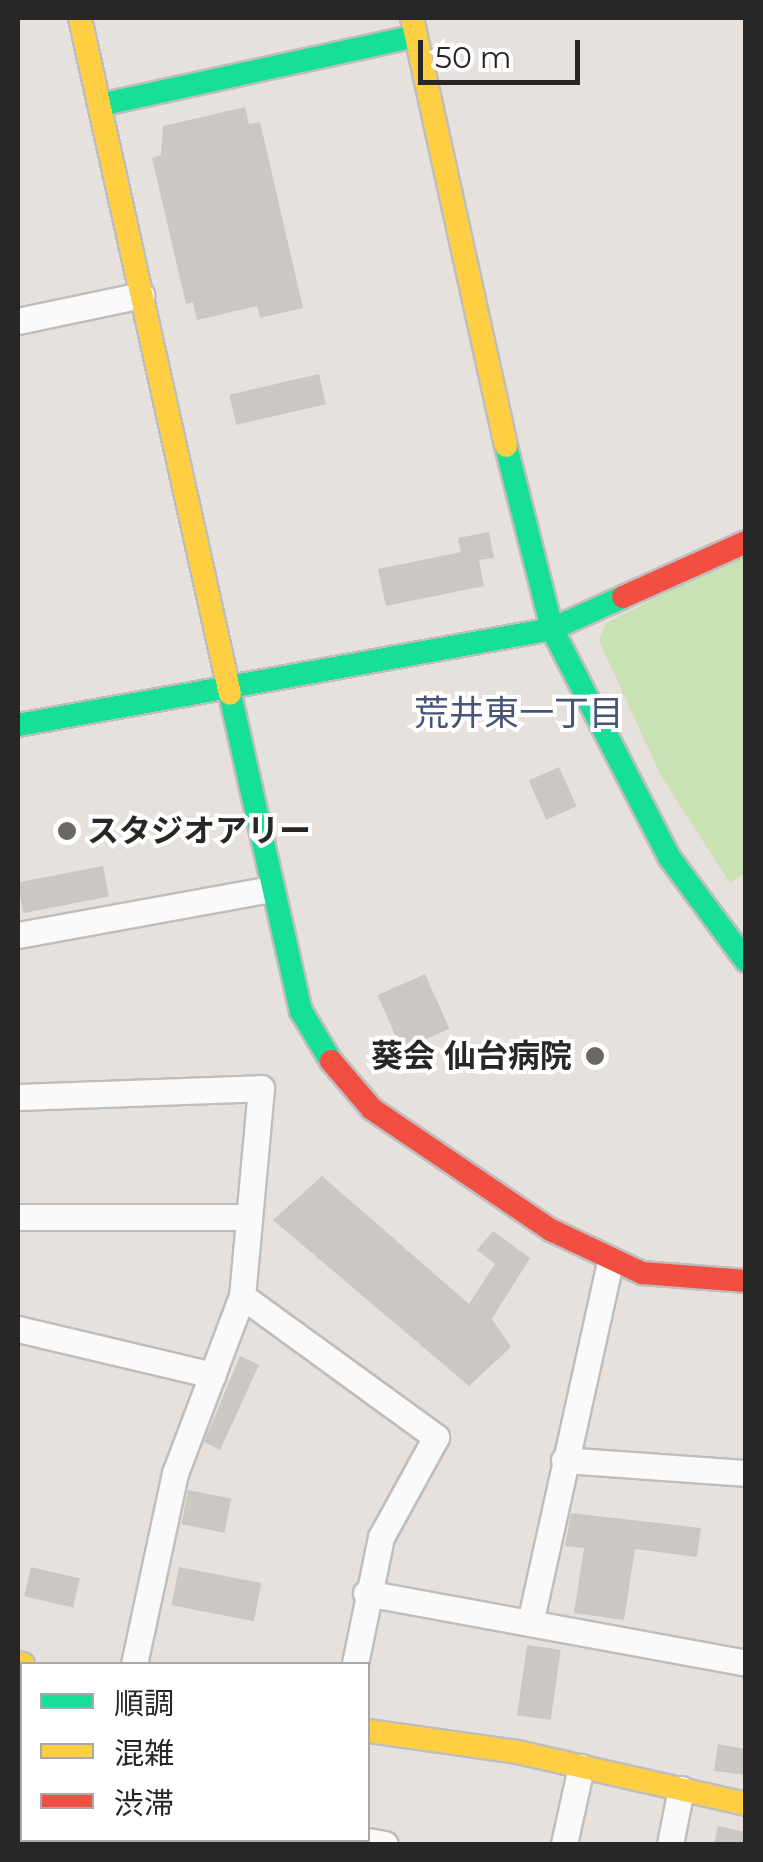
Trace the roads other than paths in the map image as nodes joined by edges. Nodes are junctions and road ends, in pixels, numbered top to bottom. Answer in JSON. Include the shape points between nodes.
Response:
{"nodes":[{"id":1,"x":80,"y":18,"type":"edge"},
{"id":2,"x":414,"y":27,"type":"edge"},
{"id":3,"x":100,"y":105,"type":"junction"},
{"id":4,"x":141,"y":294,"type":"junction"},
{"id":5,"x":18,"y":320,"type":"edge"},
{"id":6,"x":746,"y":542,"type":"edge"},
{"id":7,"x":552,"y":630,"type":"junction"},
{"id":8,"x":226,"y":688,"type":"junction"},
{"id":9,"x":18,"y":725,"type":"edge"},
{"id":10,"x":271,"y":888,"type":"junction"},
{"id":11,"x":18,"y":935,"type":"edge"},
{"id":12,"x":746,"y":961,"type":"edge"},
{"id":13,"x":18,"y":1097,"type":"edge"},
{"id":14,"x":248,"y":1217,"type":"junction"},
{"id":15,"x":18,"y":1218,"type":"edge"},
{"id":16,"x":610,"y":1263,"type":"junction"},
{"id":17,"x":746,"y":1282,"type":"edge"},
{"id":18,"x":242,"y":1296,"type":"junction"},
{"id":19,"x":18,"y":1329,"type":"edge"},
{"id":20,"x":213,"y":1375,"type":"junction"},
{"id":21,"x":564,"y":1460,"type":"junction"},
{"id":22,"x":746,"y":1472,"type":"edge"},
{"id":23,"x":366,"y":1593,"type":"junction"},
{"id":24,"x":530,"y":1623,"type":"junction"},
{"id":25,"x":134,"y":1662,"type":"edge"},
{"id":26,"x":355,"y":1662,"type":"edge"},
{"id":27,"x":746,"y":1663,"type":"edge"},
{"id":28,"x":370,"y":1731,"type":"edge"},
{"id":29,"x":581,"y":1767,"type":"junction"},
{"id":30,"x":681,"y":1789,"type":"junction"},
{"id":31,"x":746,"y":1804,"type":"edge"},
{"id":32,"x":564,"y":1844,"type":"edge"},
{"id":33,"x":670,"y":1844,"type":"edge"}],
"edges":[{"from":1,"to":3,"type":"street"},
{"from":2,"to":3,"type":"street"},
{"from":2,"to":7,"type":"street","via":[[482,354]]},
{"from":3,"to":4,"type":"street"},
{"from":4,"to":5,"type":"street"},
{"from":4,"to":8,"type":"street"},
{"from":6,"to":7,"type":"street"},
{"from":7,"to":8,"type":"street"},
{"from":7,"to":12,"type":"street","via":[[669,857]]},
{"from":8,"to":9,"type":"street"},
{"from":8,"to":10,"type":"street"},
{"from":10,"to":11,"type":"street"},
{"from":10,"to":16,"type":"street","via":[[300,1011],[352,1090],[419,1143]]},
{"from":13,"to":14,"type":"street","via":[[261,1088]]},
{"from":14,"to":15,"type":"street"},
{"from":14,"to":18,"type":"street"},
{"from":16,"to":17,"type":"street","via":[[686,1282]]},
{"from":16,"to":21,"type":"street"},
{"from":18,"to":20,"type":"street"},
{"from":18,"to":23,"type":"street","via":[[436,1437],[381,1537]]},
{"from":19,"to":20,"type":"street"},
{"from":20,"to":25,"type":"street","via":[[175,1473]]},
{"from":21,"to":22,"type":"street"},
{"from":21,"to":24,"type":"street"},
{"from":23,"to":24,"type":"street"},
{"from":23,"to":26,"type":"street"},
{"from":24,"to":27,"type":"street"},
{"from":28,"to":29,"type":"street"},
{"from":29,"to":30,"type":"street"},
{"from":29,"to":32,"type":"street"},
{"from":30,"to":31,"type":"street"},
{"from":30,"to":33,"type":"street"}]}
